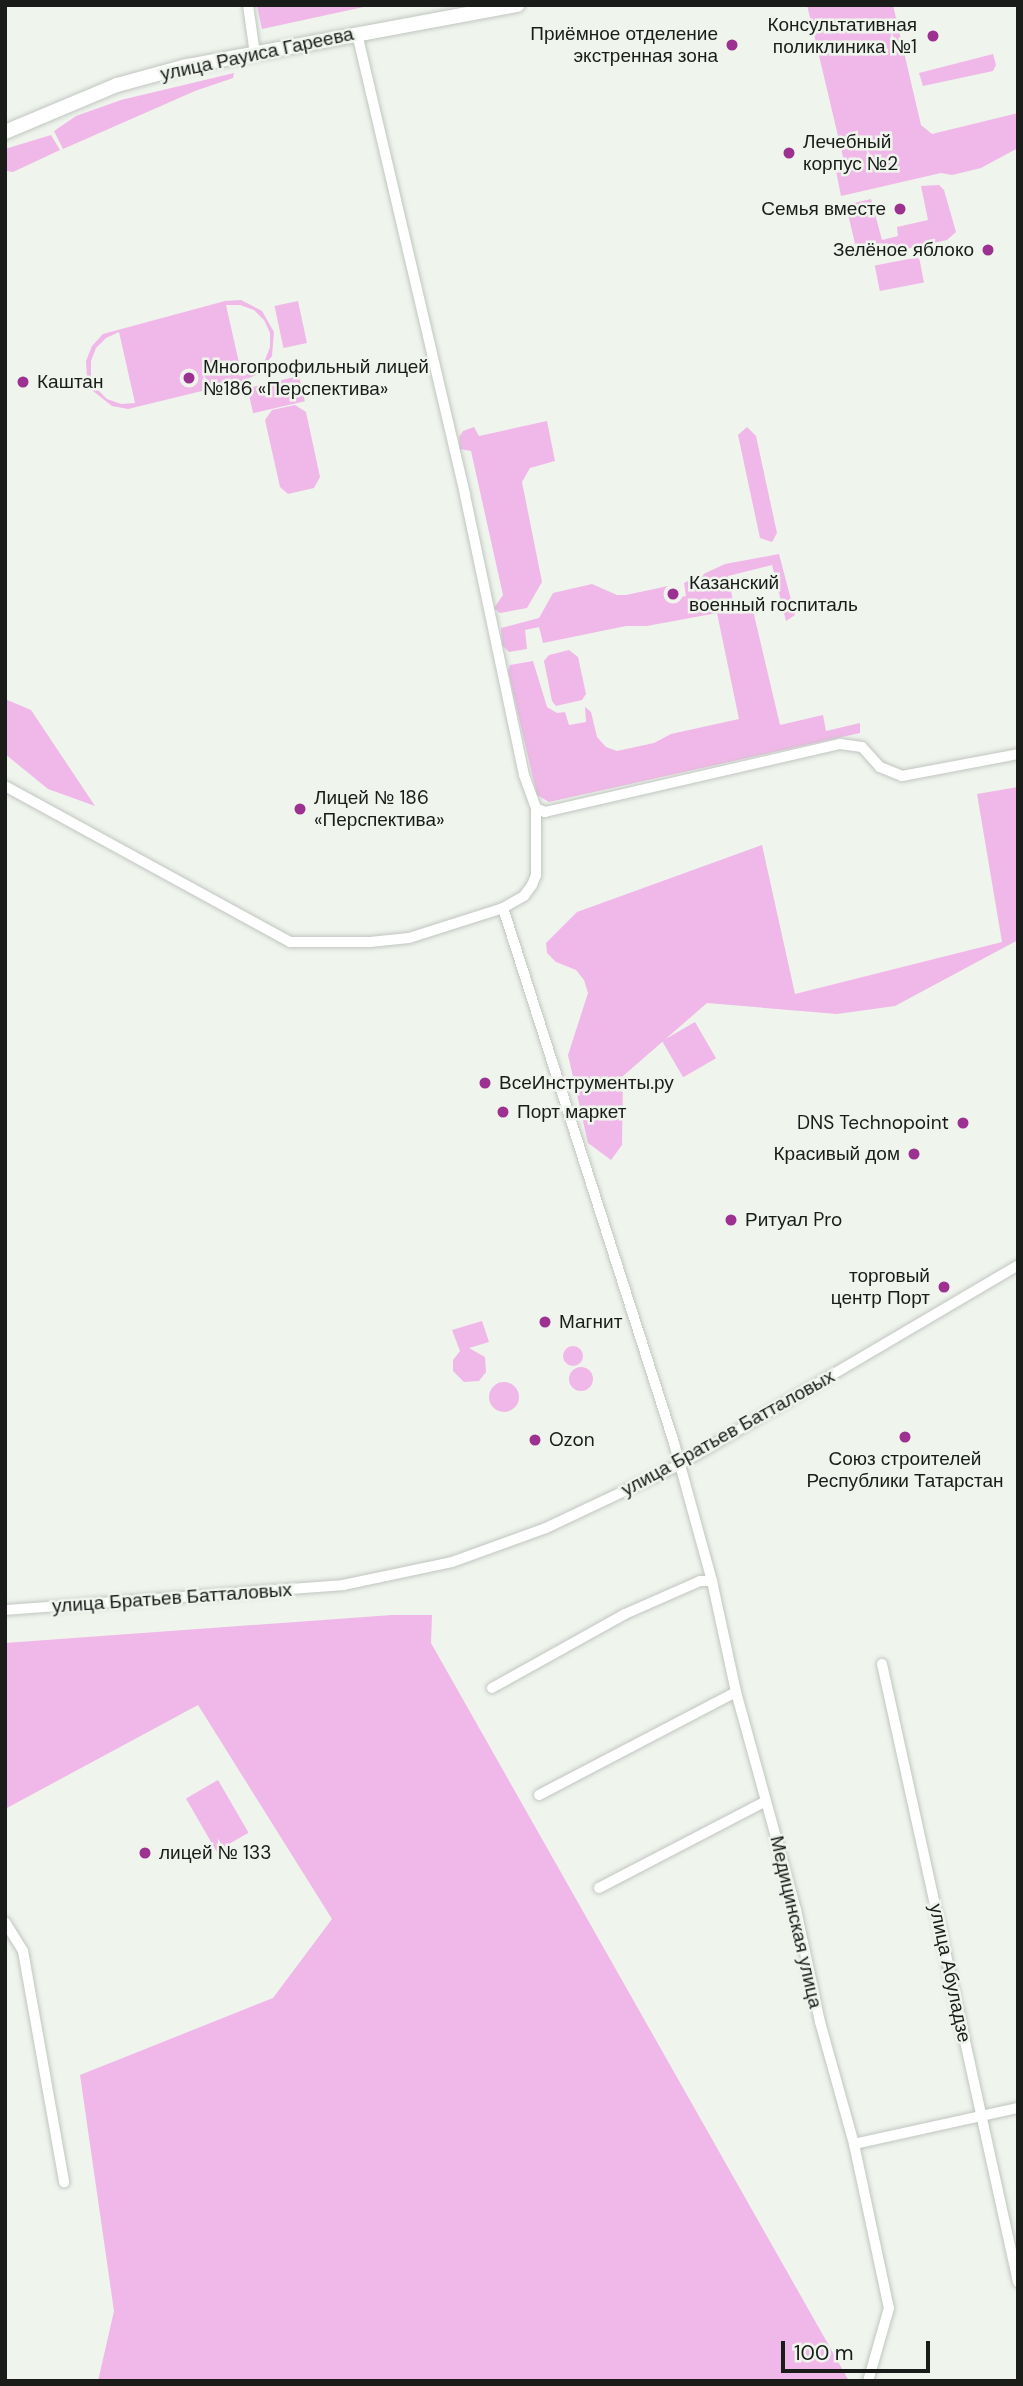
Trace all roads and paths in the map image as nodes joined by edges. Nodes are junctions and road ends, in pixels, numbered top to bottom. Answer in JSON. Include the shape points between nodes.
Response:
{"nodes":[{"id":1,"x":248,"y":5,"type":"edge"},
{"id":2,"x":517,"y":5,"type":"edge"},
{"id":3,"x":357,"y":33,"type":"junction"},
{"id":4,"x":255,"y":54,"type":"junction"},
{"id":5,"x":5,"y":132,"type":"edge"},
{"id":6,"x":1018,"y":754,"type":"edge"},
{"id":7,"x":5,"y":786,"type":"edge"},
{"id":8,"x":536,"y":808,"type":"junction"},
{"id":9,"x":503,"y":908,"type":"junction"},
{"id":10,"x":1018,"y":1265,"type":"edge"},
{"id":11,"x":679,"y":1465,"type":"junction"},
{"id":12,"x":712,"y":1581,"type":"junction"},
{"id":13,"x":5,"y":1610,"type":"edge"},
{"id":14,"x":883,"y":1664,"type":"dead end"},
{"id":15,"x":492,"y":1689,"type":"dead end"},
{"id":16,"x":736,"y":1692,"type":"junction"},
{"id":17,"x":539,"y":1795,"type":"dead end"},
{"id":18,"x":766,"y":1801,"type":"junction"},
{"id":19,"x":599,"y":1888,"type":"dead end"},
{"id":20,"x":5,"y":1922,"type":"edge"},
{"id":21,"x":1018,"y":2108,"type":"edge"},
{"id":22,"x":981,"y":2115,"type":"junction"},
{"id":23,"x":854,"y":2144,"type":"junction"},
{"id":24,"x":64,"y":2182,"type":"dead end"},
{"id":25,"x":1018,"y":2282,"type":"edge"},
{"id":26,"x":868,"y":2381,"type":"edge"}],
"edges":[{"from":1,"to":4,"type":"street"},
{"from":2,"to":3,"type":"street","name":"улица Рауиса Гареева"},
{"from":3,"to":4,"type":"street","name":"улица Рауиса Гареева"},
{"from":3,"to":8,"type":"street","via":[[466,494],[524,775]]},
{"from":4,"to":5,"type":"street","name":"улица Рауиса Гареева","via":[[117,85]]},
{"from":6,"to":8,"type":"street","via":[[902,776],[880,767],[862,747],[840,744],[545,812]]},
{"from":7,"to":9,"type":"street","via":[[289,942],[409,938]]},
{"from":8,"to":9,"type":"street","via":[[536,875],[524,896]]},
{"from":9,"to":11,"type":"street","name":"Медицинская улица"},
{"from":10,"to":11,"type":"street","name":"улица Братьев Батталовых"},
{"from":11,"to":12,"type":"street","name":"Медицинская улица"},
{"from":11,"to":13,"type":"street","name":"улица Братьев Батталовых","via":[[546,1528],[452,1562],[397,1576],[344,1585]]},
{"from":12,"to":15,"type":"street","via":[[700,1581],[625,1614]]},
{"from":12,"to":16,"type":"street","name":"Медицинская улица"},
{"from":14,"to":22,"type":"street","name":"улица Абуладзе"},
{"from":16,"to":17,"type":"street"},
{"from":16,"to":18,"type":"street","name":"Медицинская улица"},
{"from":18,"to":19,"type":"street"},
{"from":18,"to":23,"type":"street","name":"Медицинская улица"},
{"from":20,"to":24,"type":"street","via":[[23,1951]]},
{"from":21,"to":22,"type":"street"},
{"from":22,"to":23,"type":"street"},
{"from":22,"to":25,"type":"street","name":"улица Абуладзе"},
{"from":23,"to":26,"type":"street","name":"Медицинская улица","via":[[889,2308]]}]}
